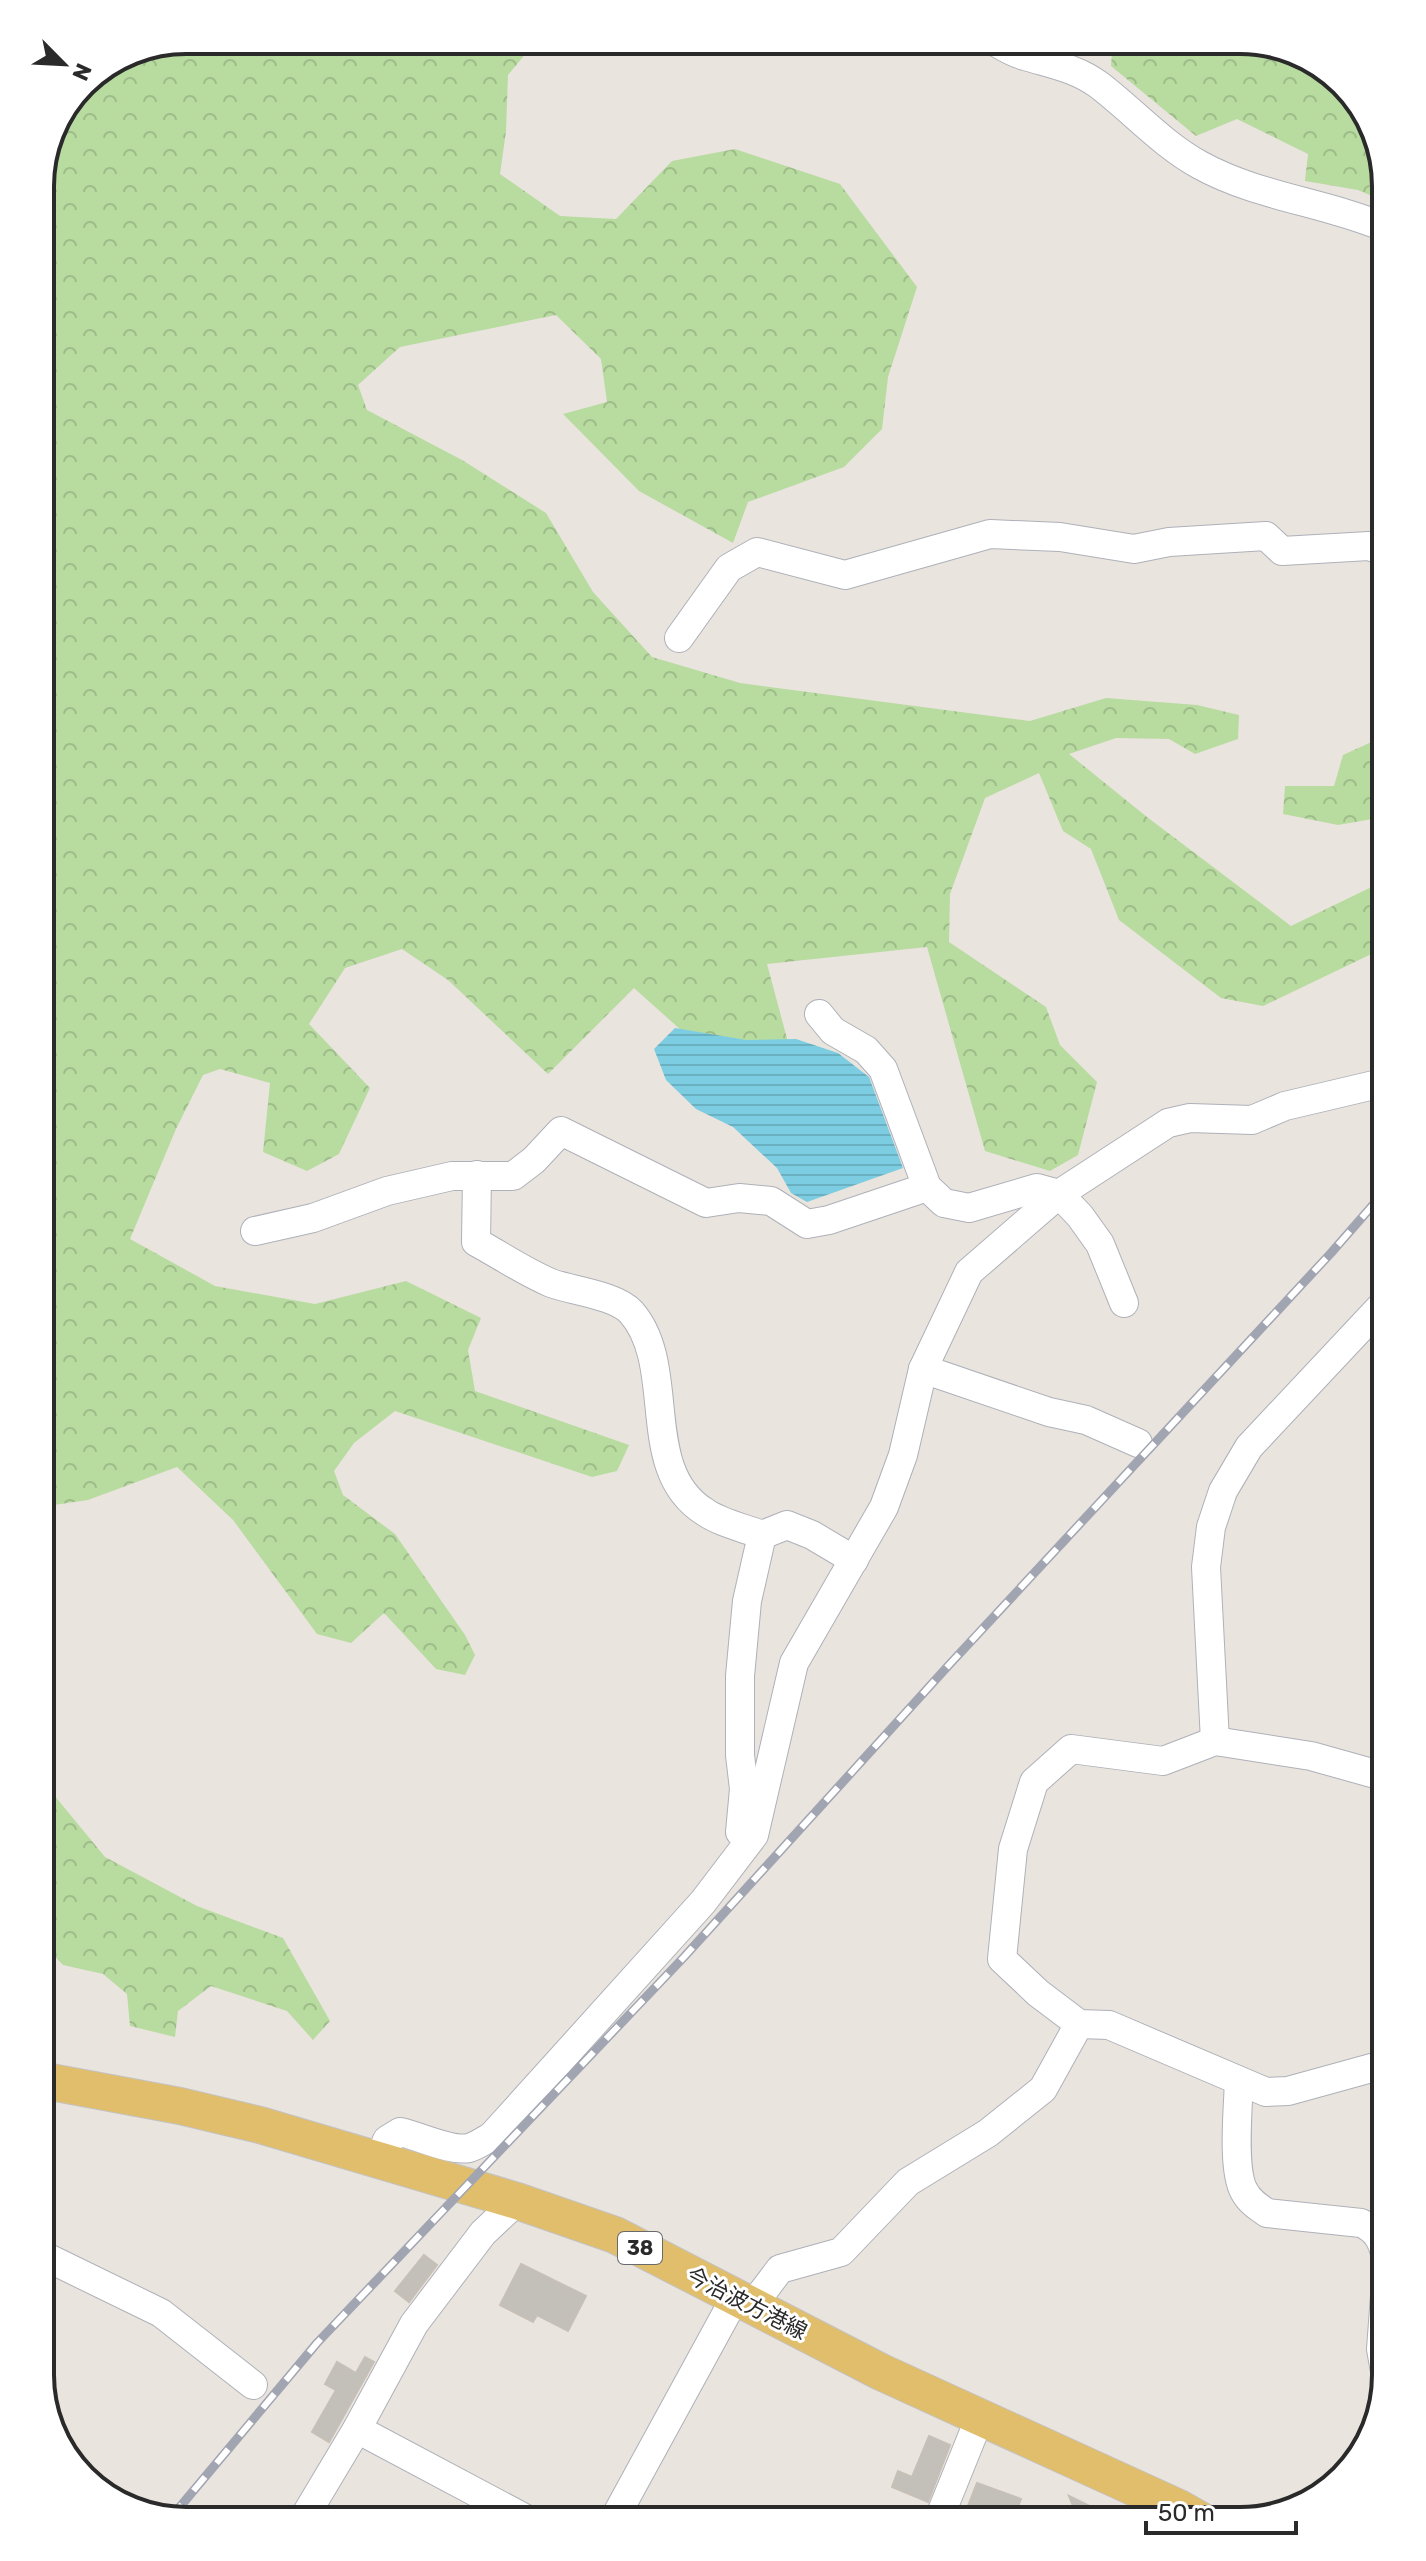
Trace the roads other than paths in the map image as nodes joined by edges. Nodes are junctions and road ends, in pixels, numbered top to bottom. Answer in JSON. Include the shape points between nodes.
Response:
{"nodes":[{"id":1,"x":1019,"y":54,"type":"edge"},
{"id":2,"x":1372,"y":222,"type":"edge"},
{"id":3,"x":1372,"y":547,"type":"edge"},
{"id":4,"x":679,"y":638,"type":"dead end"},
{"id":5,"x":819,"y":1014,"type":"dead end"},
{"id":6,"x":1372,"y":1085,"type":"edge"},
{"id":7,"x":477,"y":1175,"type":"junction"},
{"id":8,"x":927,"y":1187,"type":"junction"},
{"id":9,"x":1059,"y":1194,"type":"junction"},
{"id":10,"x":255,"y":1231,"type":"dead end"},
{"id":11,"x":1124,"y":1303,"type":"dead end"},
{"id":12,"x":1372,"y":1316,"type":"edge"},
{"id":13,"x":923,"y":1369,"type":"junction"},
{"id":14,"x":1138,"y":1443,"type":"dead end"},
{"id":15,"x":762,"y":1535,"type":"junction"},
{"id":16,"x":854,"y":1560,"type":"junction"},
{"id":17,"x":1215,"y":1741,"type":"junction"},
{"id":18,"x":1372,"y":1773,"type":"edge"},
{"id":19,"x":737,"y":1857,"type":"junction"},
{"id":20,"x":1079,"y":2024,"type":"junction"},
{"id":21,"x":1372,"y":2068,"type":"edge"},
{"id":22,"x":1239,"y":2081,"type":"junction"},
{"id":23,"x":54,"y":2083,"type":"edge"},
{"id":24,"x":379,"y":2160,"type":"junction"},
{"id":25,"x":517,"y":2201,"type":"junction"},
{"id":26,"x":1372,"y":2228,"type":"edge"},
{"id":27,"x":54,"y":2261,"type":"edge"},
{"id":28,"x":744,"y":2301,"type":"junction"},
{"id":29,"x":253,"y":2385,"type":"dead end"},
{"id":30,"x":980,"y":2417,"type":"junction"},
{"id":31,"x":357,"y":2429,"type":"junction"},
{"id":32,"x":310,"y":2507,"type":"edge"},
{"id":33,"x":504,"y":2507,"type":"edge"},
{"id":34,"x":621,"y":2507,"type":"edge"},
{"id":35,"x":944,"y":2507,"type":"edge"},
{"id":36,"x":1177,"y":2507,"type":"edge"}],
"edges":[{"from":1,"to":2,"type":"street","via":[[1066,66],[1098,84],[1199,164],[1248,187]]},
{"from":3,"to":4,"type":"street","via":[[1282,551],[1266,536],[1134,549],[1060,537],[990,534],[845,575],[757,552],[729,568]]},
{"from":5,"to":8,"type":"street","via":[[883,1069]]},
{"from":6,"to":9,"type":"street","via":[[1285,1106],[1252,1120],[1190,1118],[1168,1123]]},
{"from":7,"to":8,"type":"street","via":[[513,1176],[561,1131],[706,1203],[771,1201],[807,1224]]},
{"from":7,"to":10,"type":"street","via":[[387,1191],[313,1218]]},
{"from":7,"to":15,"type":"street","via":[[476,1242],[552,1283],[629,1310],[649,1341],[666,1451],[678,1486],[704,1512]]},
{"from":8,"to":9,"type":"street","via":[[944,1203],[969,1208],[1037,1188]]},
{"from":9,"to":11,"type":"street","via":[[1100,1244]]},
{"from":9,"to":13,"type":"street","via":[[969,1272]]},
{"from":12,"to":17,"type":"street","via":[[1249,1447],[1223,1491],[1206,1567]]},
{"from":13,"to":14,"type":"street","via":[[1086,1420]]},
{"from":13,"to":16,"type":"street","via":[[903,1455],[884,1507]]},
{"from":15,"to":16,"type":"street","via":[[787,1525]]},
{"from":15,"to":19,"type":"street","via":[[747,1601],[740,1676],[744,1789]]},
{"from":16,"to":19,"type":"street","via":[[794,1663],[754,1835]]},
{"from":17,"to":18,"type":"street","via":[[1311,1756]]},
{"from":17,"to":20,"type":"street","via":[[1163,1761],[1071,1749],[1034,1782],[1013,1849],[1002,1959]]},
{"from":19,"to":24,"type":"street","via":[[703,1902],[492,2136],[470,2148],[451,2149],[400,2132],[387,2140]]},
{"from":20,"to":22,"type":"street","via":[[1109,2025]]},
{"from":20,"to":28,"type":"street","via":[[1035,2096],[988,2133],[908,2182],[841,2252],[780,2269]]},
{"from":21,"to":22,"type":"street","via":[[1288,2091],[1266,2092]]},
{"from":22,"to":26,"type":"street","via":[[1238,2171],[1242,2189],[1254,2205],[1267,2213]]},
{"from":23,"to":24,"type":"main road","name":"今治波方港線","number":"38","via":[[260,2125]]},
{"from":24,"to":25,"type":"main road","name":"今治波方港線","number":"38"},
{"from":25,"to":28,"type":"main road","name":"今治波方港線","number":"38","via":[[615,2235]]},
{"from":25,"to":31,"type":"street","via":[[483,2233],[414,2324]]},
{"from":27,"to":29,"type":"street","via":[[161,2313]]},
{"from":28,"to":30,"type":"main road","name":"今治波方港線","number":"38"},
{"from":28,"to":34,"type":"street"},
{"from":30,"to":35,"type":"street"},
{"from":30,"to":36,"type":"main road","name":"今治波方港線","number":"38"},
{"from":31,"to":32,"type":"street"},
{"from":31,"to":33,"type":"street"}]}
